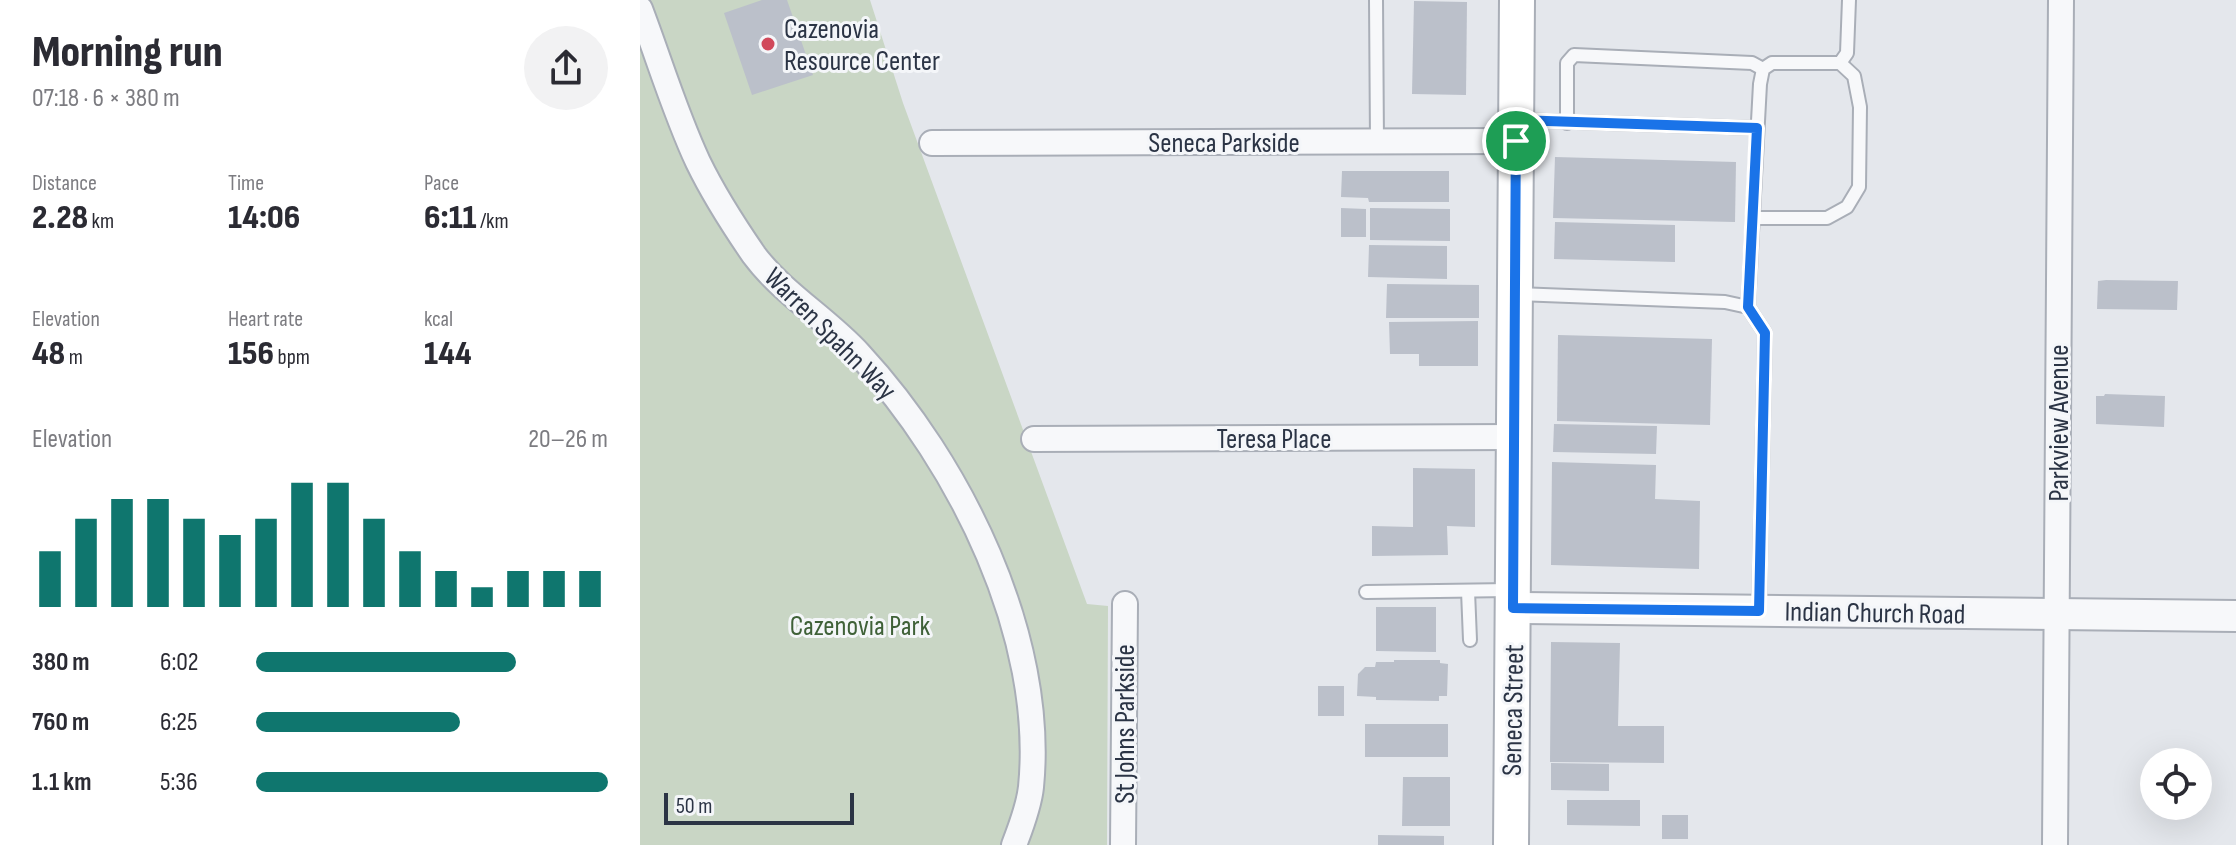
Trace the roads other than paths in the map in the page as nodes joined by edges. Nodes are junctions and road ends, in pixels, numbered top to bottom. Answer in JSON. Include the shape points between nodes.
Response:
{"nodes":[{"id":1,"x":1376,"y":0,"type":"edge"},
{"id":2,"x":1517,"y":0,"type":"edge"},
{"id":3,"x":1849,"y":0,"type":"edge"},
{"id":4,"x":2061,"y":0,"type":"edge"},
{"id":5,"x":640,"y":9,"type":"edge"},
{"id":6,"x":1840,"y":63,"type":"junction"},
{"id":7,"x":1763,"y":69,"type":"junction"},
{"id":8,"x":1567,"y":123,"type":"junction"},
{"id":9,"x":1757,"y":128,"type":"junction"},
{"id":10,"x":1516,"y":131,"type":"junction"},
{"id":11,"x":1377,"y":142,"type":"junction"},
{"id":12,"x":932,"y":143,"type":"dead end"},
{"id":13,"x":1753,"y":218,"type":"junction"},
{"id":14,"x":1515,"y":294,"type":"junction"},
{"id":15,"x":1748,"y":307,"type":"junction"},
{"id":16,"x":1514,"y":437,"type":"junction"},
{"id":17,"x":1034,"y":439,"type":"dead end"},
{"id":18,"x":1468,"y":591,"type":"junction"},
{"id":19,"x":1366,"y":592,"type":"dead end"},
{"id":20,"x":1513,"y":599,"type":"junction"},
{"id":21,"x":1125,"y":604,"type":"dead end"},
{"id":22,"x":1759,"y":611,"type":"junction"},
{"id":23,"x":2058,"y":614,"type":"junction"},
{"id":24,"x":2236,"y":616,"type":"edge"},
{"id":25,"x":1470,"y":640,"type":"dead end"},
{"id":26,"x":1014,"y":845,"type":"edge"},
{"id":27,"x":1123,"y":845,"type":"edge"},
{"id":28,"x":1511,"y":845,"type":"edge"},
{"id":29,"x":2055,"y":845,"type":"edge"}],
"edges":[{"from":1,"to":11,"type":"lane"},
{"from":2,"to":10,"type":"main road","name":"Seneca Street"},
{"from":3,"to":6,"type":"lane","via":[[1847,53]]},
{"from":4,"to":23,"type":"street","name":"Parkview Avenue"},
{"from":5,"to":26,"type":"street","name":"Warren Spahn Way","via":[[698,162],[755,256],[895,395],[977,529],[1022,654],[1029,697],[1031,788]]},
{"from":6,"to":7,"type":"lane","via":[[1772,63]]},
{"from":6,"to":13,"type":"lane","via":[[1854,76],[1860,107],[1859,187],[1847,207],[1827,218]]},
{"from":7,"to":8,"type":"lane","via":[[1752,63],[1574,55],[1567,63]]},
{"from":7,"to":9,"type":"lane"},
{"from":8,"to":9,"type":"lane"},
{"from":8,"to":10,"type":"lane"},
{"from":9,"to":13,"type":"lane"},
{"from":10,"to":11,"type":"street","name":"Seneca Parkside"},
{"from":10,"to":14,"type":"main road","name":"Seneca Street"},
{"from":11,"to":12,"type":"street","name":"Seneca Parkside"},
{"from":13,"to":15,"type":"lane"},
{"from":14,"to":15,"type":"lane"},
{"from":14,"to":16,"type":"main road","name":"Seneca Street"},
{"from":15,"to":22,"type":"lane","via":[[1765,333]]},
{"from":16,"to":17,"type":"street","name":"Teresa Place"},
{"from":16,"to":20,"type":"main road","name":"Seneca Street"},
{"from":18,"to":19,"type":"lane"},
{"from":18,"to":20,"type":"lane"},
{"from":18,"to":25,"type":"lane"},
{"from":20,"to":22,"type":"street","name":"Indian Church Road"},
{"from":20,"to":28,"type":"main road","name":"Seneca Street"},
{"from":21,"to":27,"type":"street","name":"St Johns Parkside"},
{"from":22,"to":23,"type":"street","name":"Indian Church Road"},
{"from":23,"to":24,"type":"street","name":"Indian Church Road"},
{"from":23,"to":29,"type":"street","name":"Parkview Avenue"}]}
